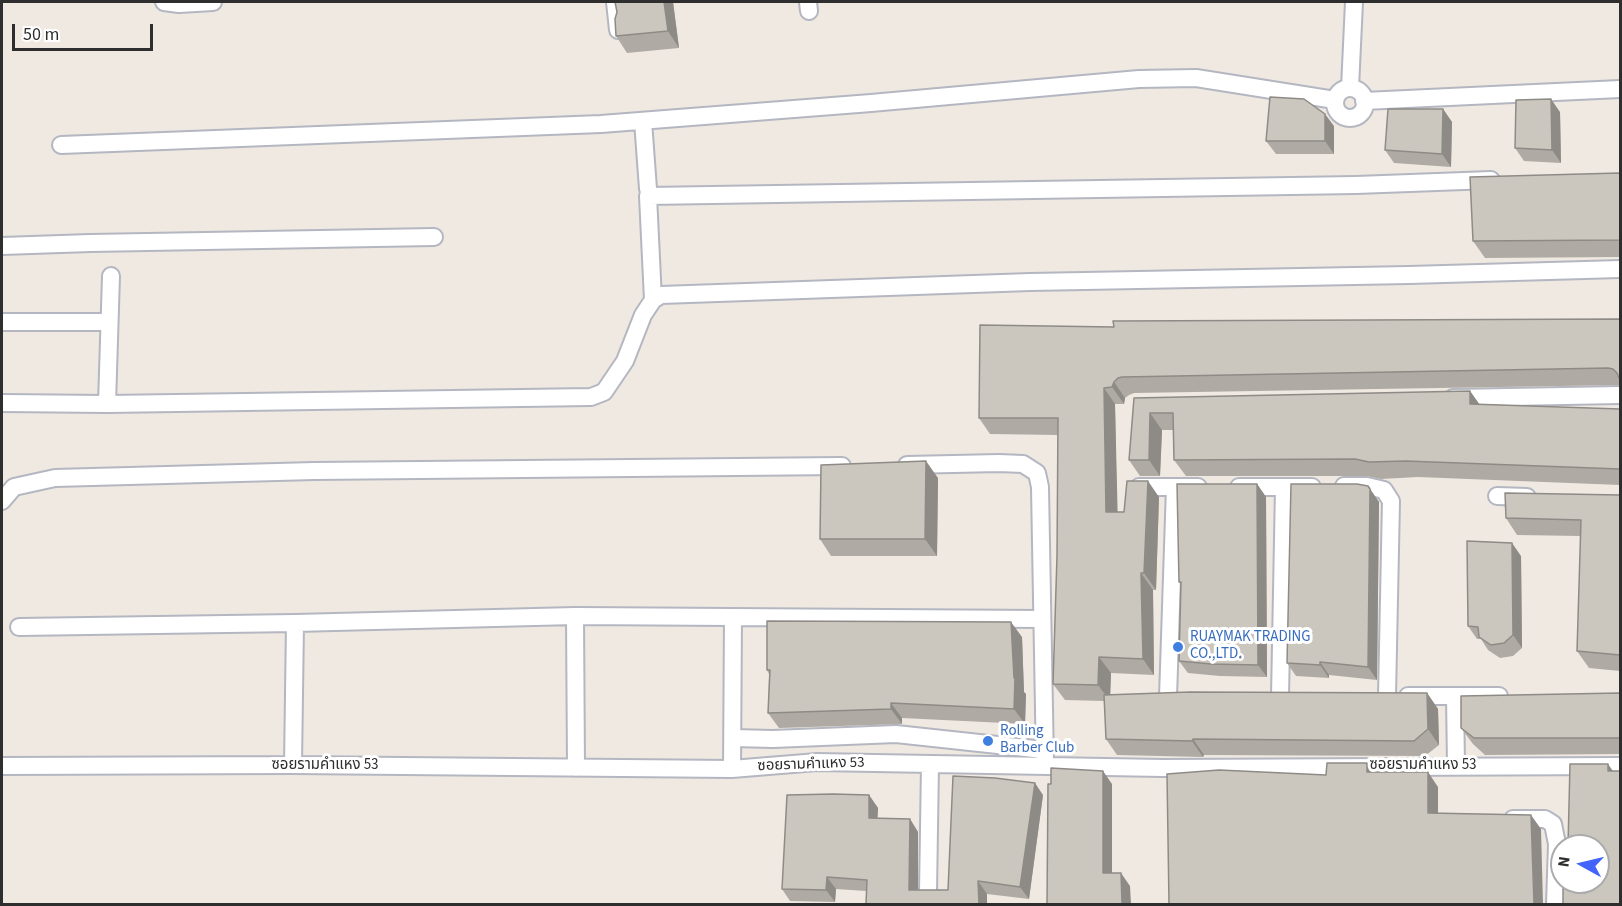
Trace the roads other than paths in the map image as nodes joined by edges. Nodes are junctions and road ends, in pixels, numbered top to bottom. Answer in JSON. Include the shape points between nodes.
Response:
{"nodes":[{"id":1,"x":165,"y":2,"type":"edge"},
{"id":2,"x":213,"y":2,"type":"edge"},
{"id":3,"x":615,"y":2,"type":"edge"},
{"id":4,"x":1354,"y":2,"type":"edge"},
{"id":5,"x":618,"y":30,"type":"edge"},
{"id":6,"x":1350,"y":88,"type":"junction"},
{"id":7,"x":1620,"y":89,"type":"edge"},
{"id":8,"x":1335,"y":100,"type":"junction"},
{"id":9,"x":1364,"y":101,"type":"junction"},
{"id":10,"x":643,"y":121,"type":"junction"},
{"id":11,"x":61,"y":145,"type":"dead end"},
{"id":12,"x":1505,"y":180,"type":"edge"},
{"id":13,"x":648,"y":189,"type":"dead end"},
{"id":14,"x":434,"y":237,"type":"dead end"},
{"id":15,"x":2,"y":246,"type":"edge"},
{"id":16,"x":1620,"y":268,"type":"edge"},
{"id":17,"x":111,"y":276,"type":"dead end"},
{"id":18,"x":653,"y":300,"type":"junction"},
{"id":19,"x":2,"y":322,"type":"edge"},
{"id":20,"x":109,"y":322,"type":"junction"},
{"id":21,"x":1620,"y":395,"type":"edge"},
{"id":22,"x":1443,"y":398,"type":"edge"},
{"id":23,"x":2,"y":403,"type":"edge"},
{"id":24,"x":107,"y":404,"type":"junction"},
{"id":25,"x":862,"y":466,"type":"edge"},
{"id":26,"x":886,"y":466,"type":"edge"},
{"id":27,"x":1139,"y":487,"type":"edge"},
{"id":28,"x":1174,"y":487,"type":"junction"},
{"id":29,"x":1284,"y":487,"type":"junction"},
{"id":30,"x":1497,"y":496,"type":"dead end"},
{"id":31,"x":1542,"y":498,"type":"edge"},
{"id":32,"x":2,"y":501,"type":"edge"},
{"id":33,"x":575,"y":616,"type":"junction"},
{"id":34,"x":733,"y":618,"type":"junction"},
{"id":35,"x":1042,"y":619,"type":"junction"},
{"id":36,"x":295,"y":623,"type":"junction"},
{"id":37,"x":19,"y":627,"type":"dead end"},
{"id":38,"x":1455,"y":696,"type":"junction"},
{"id":39,"x":1514,"y":696,"type":"edge"},
{"id":40,"x":1168,"y":697,"type":"edge"},
{"id":41,"x":1280,"y":697,"type":"edge"},
{"id":42,"x":733,"y":738,"type":"junction"},
{"id":43,"x":1045,"y":758,"type":"junction"},
{"id":44,"x":930,"y":764,"type":"junction"},
{"id":45,"x":293,"y":765,"type":"junction"},
{"id":46,"x":2,"y":766,"type":"edge"},
{"id":47,"x":1456,"y":766,"type":"junction"},
{"id":48,"x":1620,"y":766,"type":"edge"},
{"id":49,"x":576,"y":768,"type":"junction"},
{"id":50,"x":732,"y":769,"type":"junction"},
{"id":51,"x":1494,"y":818,"type":"edge"},
{"id":52,"x":928,"y":892,"type":"edge"},
{"id":53,"x":1555,"y":904,"type":"edge"}],
"edges":[{"from":1,"to":2,"type":"street"},
{"from":3,"to":5,"type":"street"},
{"from":4,"to":6,"type":"street"},
{"from":6,"to":8,"type":"street"},
{"from":6,"to":9,"type":"street","via":[[1361,94]]},
{"from":7,"to":9,"type":"street"},
{"from":8,"to":9,"type":"street","via":[[1338,112],[1349,118],[1361,113]]},
{"from":8,"to":10,"type":"street","via":[[1196,78]]},
{"from":10,"to":11,"type":"street"},
{"from":10,"to":13,"type":"street"},
{"from":12,"to":18,"type":"street","via":[[648,196]]},
{"from":14,"to":15,"type":"street"},
{"from":16,"to":18,"type":"street","via":[[1030,282],[661,296]]},
{"from":17,"to":20,"type":"street"},
{"from":18,"to":24,"type":"street","via":[[625,361],[604,392],[591,397]]},
{"from":19,"to":20,"type":"street"},
{"from":20,"to":24,"type":"street"},
{"from":21,"to":22,"type":"street"},
{"from":23,"to":24,"type":"street"},
{"from":25,"to":32,"type":"street","via":[[314,471],[55,478],[14,487]]},
{"from":26,"to":35,"type":"street","via":[[1023,464],[1037,473]]},
{"from":27,"to":28,"type":"street"},
{"from":28,"to":29,"type":"street"},
{"from":28,"to":40,"type":"street"},
{"from":29,"to":38,"type":"street","via":[[1367,486],[1384,490],[1391,501],[1381,696]]},
{"from":29,"to":41,"type":"street"},
{"from":30,"to":31,"type":"street"},
{"from":33,"to":34,"type":"street"},
{"from":33,"to":36,"type":"street"},
{"from":33,"to":49,"type":"street"},
{"from":34,"to":35,"type":"street"},
{"from":34,"to":42,"type":"street"},
{"from":35,"to":43,"type":"street"},
{"from":36,"to":37,"type":"street"},
{"from":36,"to":45,"type":"street"},
{"from":38,"to":39,"type":"street"},
{"from":38,"to":47,"type":"street"},
{"from":42,"to":43,"type":"street","via":[[896,734]]},
{"from":42,"to":50,"type":"street"},
{"from":43,"to":44,"type":"street","name":"ซอยรามคำแหง 53"},
{"from":43,"to":47,"type":"street","name":"ซอยรามคำแหง 53","via":[[1163,768]]},
{"from":44,"to":50,"type":"street","name":"ซอยรามคำแหง 53","via":[[817,762]]},
{"from":44,"to":52,"type":"street"},
{"from":45,"to":46,"type":"street","name":"ซอยรามคำแหง 53"},
{"from":45,"to":49,"type":"street","name":"ซอยรามคำแหง 53"},
{"from":47,"to":48,"type":"street","name":"ซอยรามคำแหง 53"},
{"from":49,"to":50,"type":"street","name":"ซอยรามคำแหง 53"},
{"from":51,"to":53,"type":"street","via":[[1545,819],[1553,824],[1557,844]]}]}
